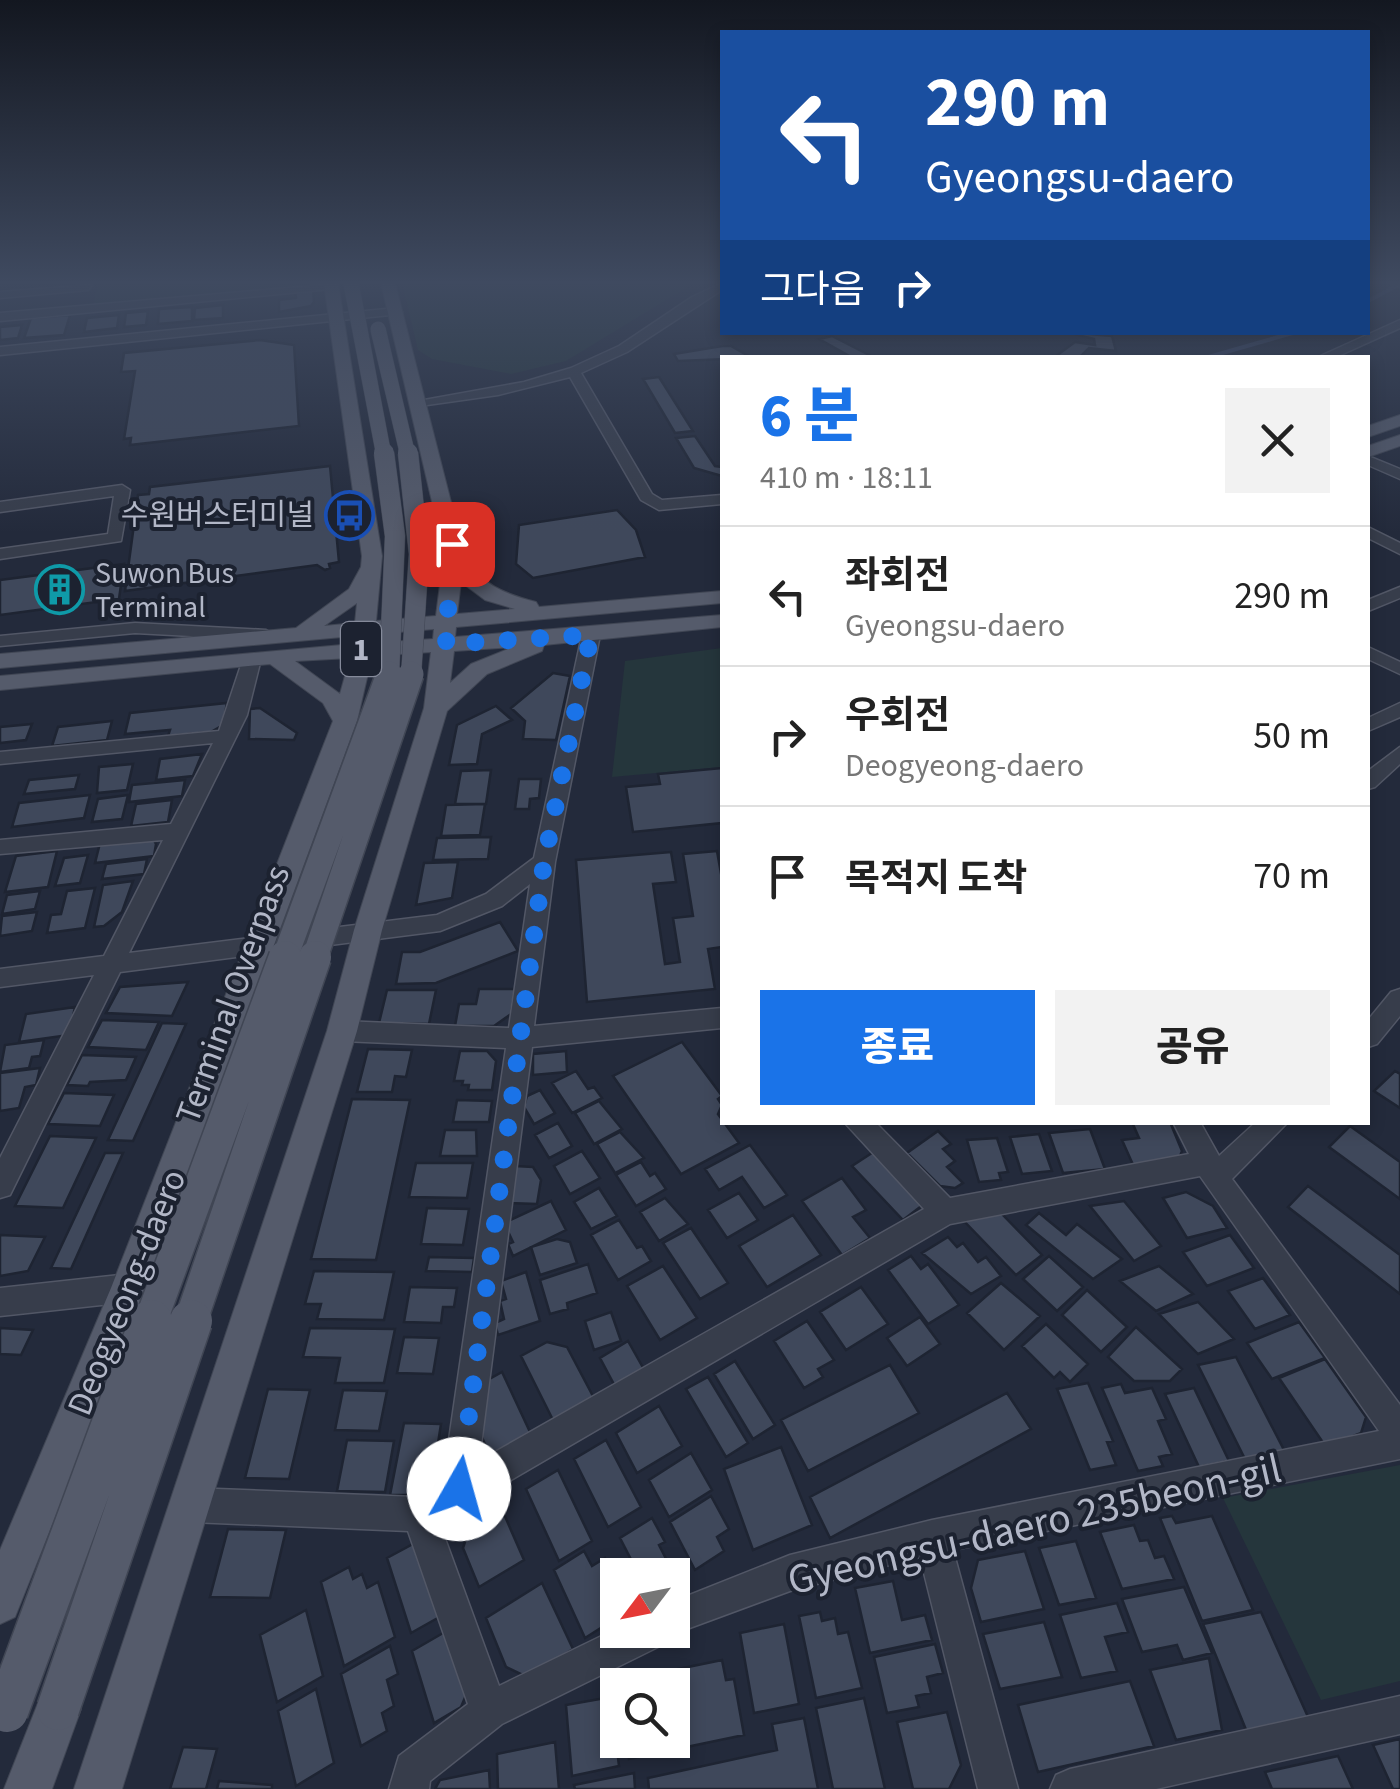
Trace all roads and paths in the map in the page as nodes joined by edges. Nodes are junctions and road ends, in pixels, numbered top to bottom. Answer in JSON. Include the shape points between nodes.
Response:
{"nodes":[{"id":1,"x":344,"y":366,"type":"edge"},
{"id":2,"x":357,"y":366,"type":"edge"},
{"id":3,"x":387,"y":366,"type":"edge"},
{"id":4,"x":411,"y":366,"type":"edge"},
{"id":5,"x":586,"y":366,"type":"edge"},
{"id":6,"x":574,"y":372,"type":"junction"},
{"id":7,"x":420,"y":402,"type":"junction"},
{"id":8,"x":1400,"y":420,"type":"edge"},
{"id":9,"x":1370,"y":431,"type":"edge"},
{"id":10,"x":1400,"y":440,"type":"edge"},
{"id":11,"x":1370,"y":455,"type":"edge"},
{"id":12,"x":1370,"y":457,"type":"edge"},
{"id":13,"x":1400,"y":474,"type":"edge"},
{"id":14,"x":720,"y":500,"type":"edge"},
{"id":15,"x":0,"y":507,"type":"edge"},
{"id":16,"x":1370,"y":533,"type":"edge"},
{"id":17,"x":1400,"y":549,"type":"edge"},
{"id":18,"x":0,"y":554,"type":"edge"},
{"id":19,"x":454,"y":554,"type":"junction"},
{"id":20,"x":372,"y":564,"type":"junction"},
{"id":21,"x":1400,"y":592,"type":"edge"},
{"id":22,"x":720,"y":597,"type":"edge"},
{"id":23,"x":1370,"y":605,"type":"edge"},
{"id":24,"x":560,"y":612,"type":"junction"},
{"id":25,"x":720,"y":621,"type":"edge"},
{"id":26,"x":447,"y":632,"type":"junction"},
{"id":27,"x":298,"y":633,"type":"junction"},
{"id":28,"x":591,"y":635,"type":"junction"},
{"id":29,"x":556,"y":637,"type":"junction"},
{"id":30,"x":365,"y":638,"type":"junction"},
{"id":31,"x":0,"y":642,"type":"edge"},
{"id":32,"x":200,"y":642,"type":"junction"},
{"id":33,"x":265,"y":650,"type":"junction"},
{"id":34,"x":0,"y":653,"type":"edge"},
{"id":35,"x":1370,"y":653,"type":"edge"},
{"id":36,"x":0,"y":661,"type":"edge"},
{"id":37,"x":1400,"y":669,"type":"edge"},
{"id":38,"x":0,"y":683,"type":"edge"},
{"id":39,"x":436,"y":708,"type":"junction"},
{"id":40,"x":1397,"y":714,"type":"edge"},
{"id":41,"x":344,"y":721,"type":"junction"},
{"id":42,"x":1370,"y":723,"type":"edge"},
{"id":43,"x":226,"y":736,"type":"junction"},
{"id":44,"x":1400,"y":753,"type":"edge"},
{"id":45,"x":0,"y":758,"type":"edge"},
{"id":46,"x":1370,"y":780,"type":"edge"},
{"id":47,"x":180,"y":831,"type":"junction"},
{"id":48,"x":0,"y":847,"type":"edge"},
{"id":49,"x":544,"y":862,"type":"junction"},
{"id":50,"x":368,"y":930,"type":"junction"},
{"id":51,"x":263,"y":944,"type":"junction"},
{"id":52,"x":113,"y":965,"type":"junction"},
{"id":53,"x":0,"y":978,"type":"edge"},
{"id":54,"x":1400,"y":999,"type":"edge"},
{"id":55,"x":720,"y":1018,"type":"edge"},
{"id":56,"x":342,"y":1031,"type":"junction"},
{"id":57,"x":1370,"y":1035,"type":"edge"},
{"id":58,"x":517,"y":1038,"type":"junction"},
{"id":59,"x":860,"y":1125,"type":"edge"},
{"id":60,"x":1188,"y":1125,"type":"edge"},
{"id":61,"x":1271,"y":1125,"type":"edge"},
{"id":62,"x":12,"y":1142,"type":"edge"},
{"id":63,"x":1212,"y":1170,"type":"junction"},
{"id":64,"x":0,"y":1186,"type":"edge"},
{"id":65,"x":946,"y":1212,"type":"junction"},
{"id":66,"x":129,"y":1288,"type":"junction"},
{"id":67,"x":0,"y":1302,"type":"edge"},
{"id":68,"x":1400,"y":1432,"type":"edge"},
{"id":69,"x":1400,"y":1443,"type":"edge"},
{"id":70,"x":459,"y":1489,"type":"junction"},
{"id":71,"x":191,"y":1505,"type":"junction"},
{"id":72,"x":419,"y":1514,"type":"junction"},
{"id":73,"x":932,"y":1537,"type":"junction"},
{"id":74,"x":0,"y":1602,"type":"edge"},
{"id":75,"x":690,"y":1613,"type":"edge"},
{"id":76,"x":616,"y":1648,"type":"edge"},
{"id":77,"x":490,"y":1710,"type":"junction"},
{"id":78,"x":1400,"y":1716,"type":"edge"},
{"id":79,"x":4,"y":1721,"type":"edge"},
{"id":80,"x":28,"y":1789,"type":"edge"},
{"id":81,"x":98,"y":1789,"type":"edge"},
{"id":82,"x":409,"y":1789,"type":"edge"},
{"id":83,"x":998,"y":1789,"type":"edge"},
{"id":84,"x":1070,"y":1789,"type":"edge"}],
"edges":[{"from":1,"to":20,"type":"main road","name":"Deogyeong-daero"},
{"from":2,"to":79,"type":"main road","name":"Terminal Overpass","bridge":true,"via":[[393,518],[389,676]]},
{"from":3,"to":80,"type":"main road","name":"Terminal Overpass","bridge":true,"via":[[419,533],[411,676]]},
{"from":4,"to":7,"type":"main road"},
{"from":5,"to":6,"type":"street"},
{"from":6,"to":7,"type":"street"},
{"from":6,"to":14,"type":"street","via":[[646,497],[659,505]]},
{"from":7,"to":19,"type":"main road"},
{"from":8,"to":9,"type":"main road"},
{"from":10,"to":11,"type":"main road"},
{"from":12,"to":13,"type":"street"},
{"from":15,"to":18,"type":"street","via":[[122,490],[115,538]]},
{"from":16,"to":17,"type":"street"},
{"from":19,"to":24,"type":"main road","via":[[464,578],[488,596]]},
{"from":19,"to":26,"type":"main road"},
{"from":20,"to":27,"type":"main road","via":[[357,593]]},
{"from":20,"to":30,"type":"main road","name":"Deogyeong-daero"},
{"from":21,"to":23,"type":"street"},
{"from":22,"to":24,"type":"main road","number":"1"},
{"from":24,"to":26,"type":"main road","number":"1"},
{"from":25,"to":28,"type":"main road","number":"1"},
{"from":26,"to":29,"type":"main road","number":"1"},
{"from":26,"to":30,"type":"main road","number":"1"},
{"from":26,"to":39,"type":"main road"},
{"from":27,"to":30,"type":"main road","number":"1"},
{"from":27,"to":33,"type":"main road","number":"1"},
{"from":28,"to":29,"type":"main road","number":"1"},
{"from":28,"to":49,"type":"street"},
{"from":29,"to":39,"type":"main road","via":[[479,669]]},
{"from":30,"to":33,"type":"main road","number":"1"},
{"from":30,"to":41,"type":"main road","name":"Deogyeong-daero"},
{"from":31,"to":33,"type":"street","via":[[136,628]]},
{"from":32,"to":33,"type":"main road","number":"1"},
{"from":32,"to":34,"type":"street","via":[[146,639]]},
{"from":32,"to":36,"type":"main road","number":"1"},
{"from":33,"to":38,"type":"main road","number":"1"},
{"from":33,"to":41,"type":"main road","via":[[332,699]]},
{"from":33,"to":43,"type":"street"},
{"from":35,"to":37,"type":"street"},
{"from":39,"to":50,"type":"main road"},
{"from":40,"to":42,"type":"street"},
{"from":41,"to":51,"type":"main road","name":"Deogyeong-daero"},
{"from":43,"to":45,"type":"street"},
{"from":43,"to":47,"type":"street"},
{"from":44,"to":46,"type":"street"},
{"from":47,"to":48,"type":"street"},
{"from":47,"to":52,"type":"street"},
{"from":49,"to":50,"type":"street","via":[[494,900],[440,923]]},
{"from":49,"to":58,"type":"street"},
{"from":50,"to":51,"type":"street"},
{"from":50,"to":56,"type":"main road"},
{"from":51,"to":52,"type":"street"},
{"from":51,"to":66,"type":"main road","name":"Deogyeong-daero"},
{"from":52,"to":53,"type":"street"},
{"from":52,"to":62,"type":"street"},
{"from":54,"to":57,"type":"street"},
{"from":55,"to":58,"type":"street"},
{"from":56,"to":58,"type":"street"},
{"from":56,"to":71,"type":"main road"},
{"from":58,"to":70,"type":"street"},
{"from":59,"to":65,"type":"street"},
{"from":60,"to":63,"type":"street"},
{"from":61,"to":63,"type":"street"},
{"from":62,"to":64,"type":"street"},
{"from":63,"to":65,"type":"street"},
{"from":63,"to":68,"type":"street"},
{"from":65,"to":70,"type":"street"},
{"from":66,"to":67,"type":"street"},
{"from":66,"to":74,"type":"main road","name":"Deogyeong-daero"},
{"from":69,"to":73,"type":"street","name":"Gyeongsu-daero 235beon-gil"},
{"from":70,"to":72,"type":"street"},
{"from":71,"to":72,"type":"street"},
{"from":71,"to":81,"type":"main road"},
{"from":72,"to":77,"type":"street"},
{"from":73,"to":75,"type":"street","name":"Gyeongsu-daero 235beon-gil","via":[[790,1573]]},
{"from":73,"to":83,"type":"street"},
{"from":76,"to":77,"type":"street"},
{"from":77,"to":82,"type":"street","via":[[413,1770]]},
{"from":78,"to":84,"type":"street"}]}
